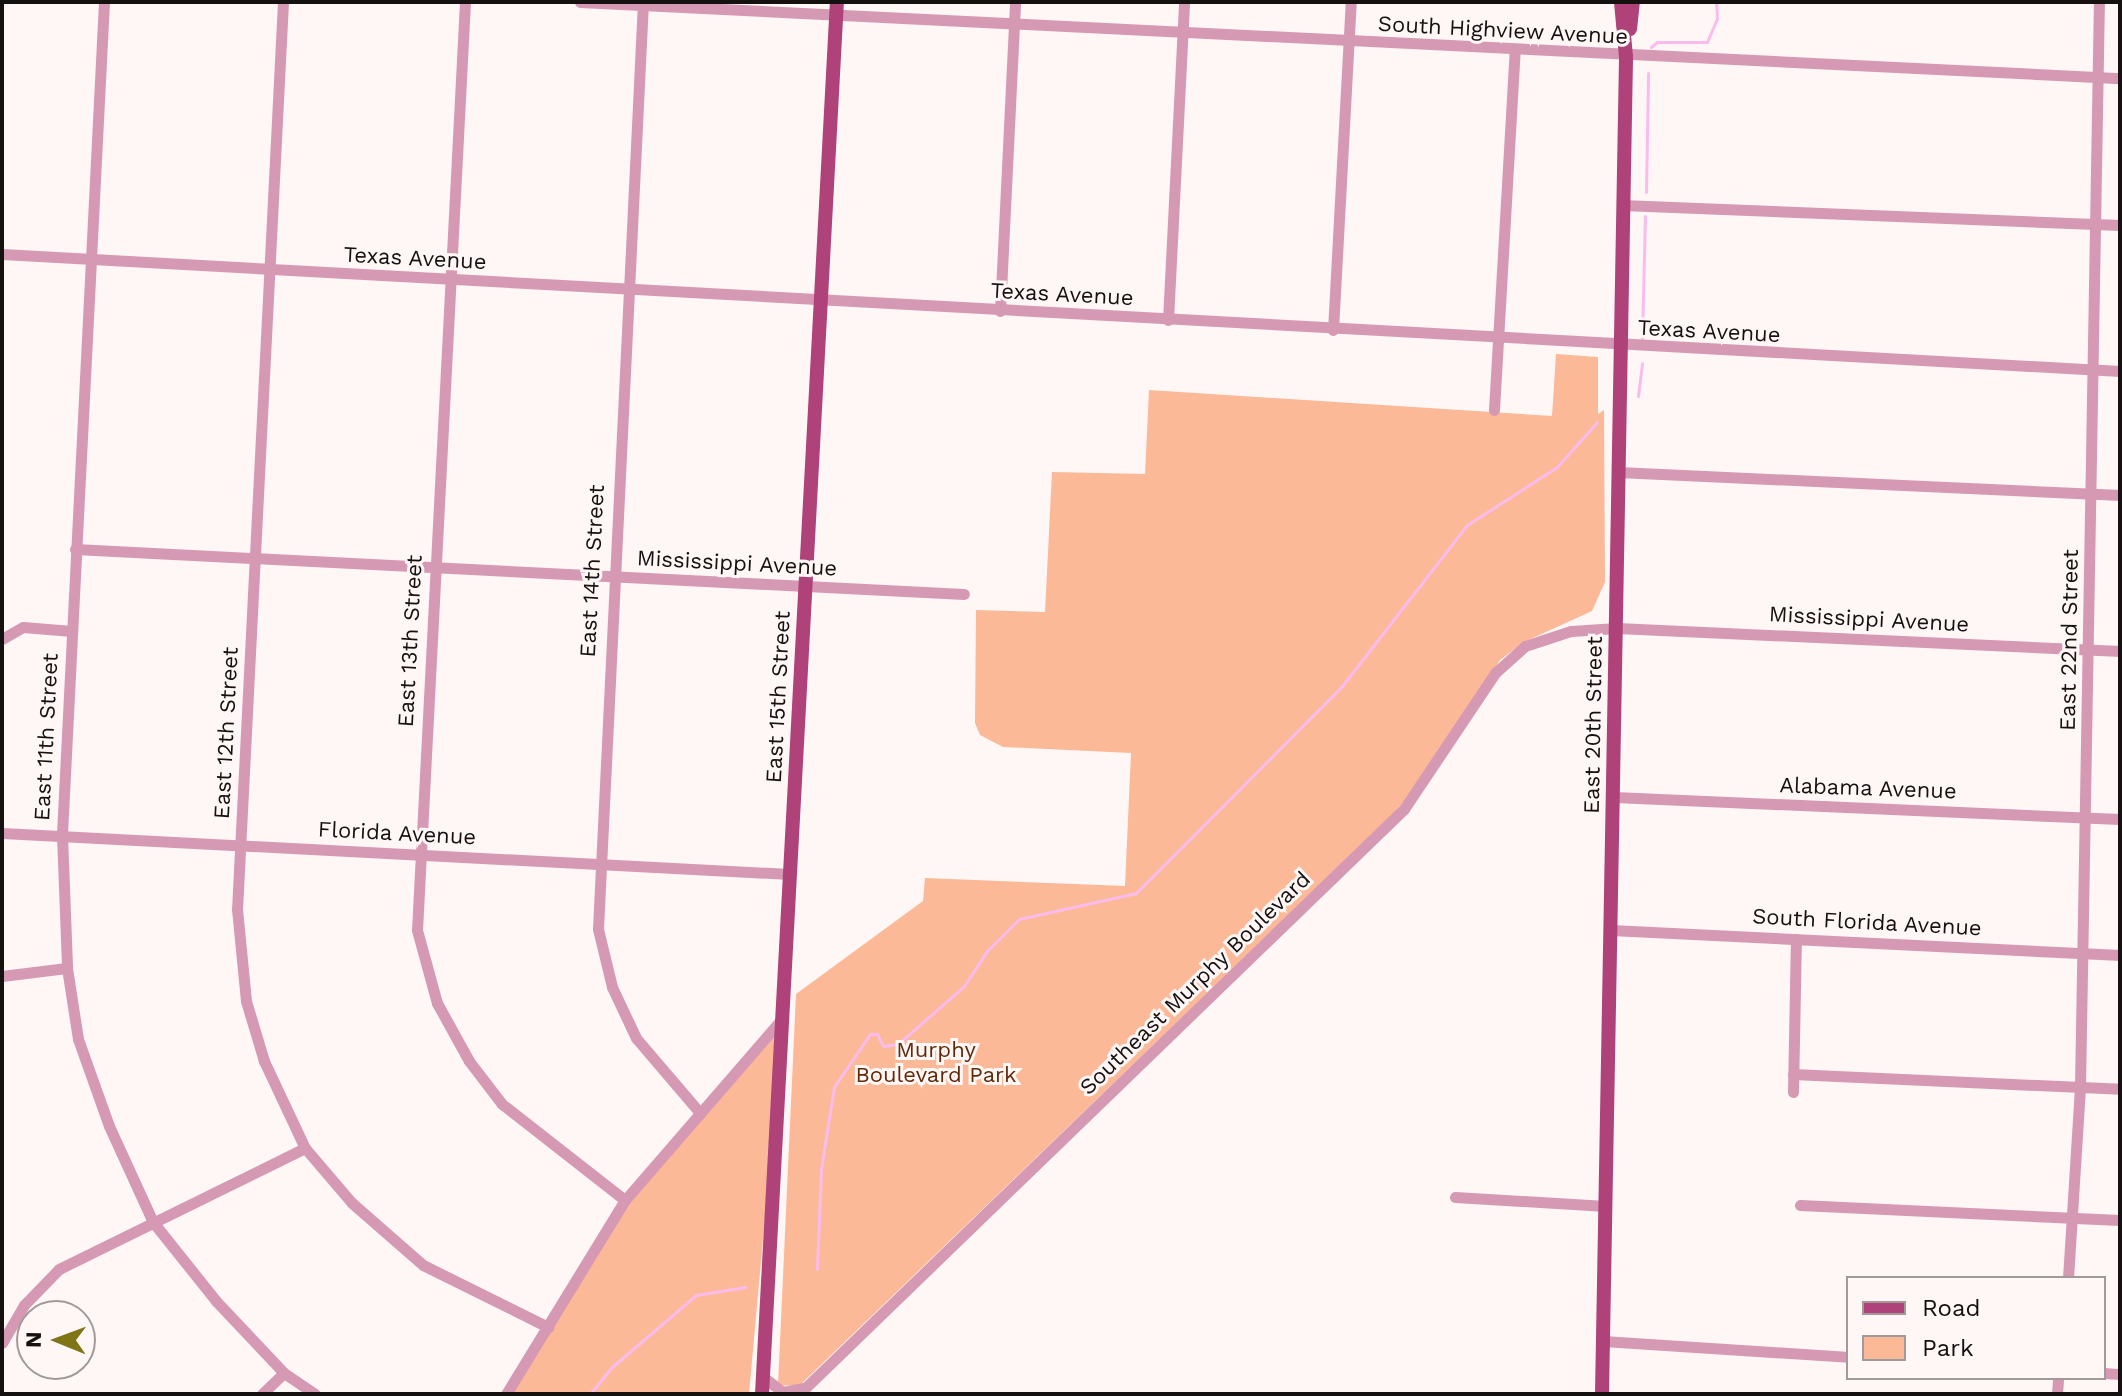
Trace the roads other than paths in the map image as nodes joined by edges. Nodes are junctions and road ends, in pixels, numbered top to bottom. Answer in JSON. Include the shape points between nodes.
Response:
{"nodes":[{"id":1,"x":104,"y":2,"type":"edge"},
{"id":2,"x":283,"y":2,"type":"edge"},
{"id":3,"x":465,"y":2,"type":"edge"},
{"id":4,"x":580,"y":2,"type":"edge"},
{"id":5,"x":1015,"y":2,"type":"edge"},
{"id":6,"x":1184,"y":2,"type":"edge"},
{"id":7,"x":1351,"y":2,"type":"edge"},
{"id":8,"x":1621,"y":2,"type":"edge"},
{"id":9,"x":1633,"y":2,"type":"edge"},
{"id":10,"x":2099,"y":2,"type":"edge"},
{"id":11,"x":643,"y":4,"type":"edge"},
{"id":12,"x":837,"y":8,"type":"edge"},
{"id":13,"x":1014,"y":23,"type":"junction"},
{"id":14,"x":1183,"y":32,"type":"junction"},
{"id":15,"x":1349,"y":42,"type":"junction"},
{"id":16,"x":1515,"y":51,"type":"junction"},
{"id":17,"x":1626,"y":57,"type":"junction"},
{"id":18,"x":2099,"y":77,"type":"junction"},
{"id":19,"x":2120,"y":78,"type":"edge"},
{"id":20,"x":1622,"y":205,"type":"junction"},
{"id":21,"x":2096,"y":224,"type":"junction"},
{"id":22,"x":2120,"y":225,"type":"edge"},
{"id":23,"x":2,"y":254,"type":"edge"},
{"id":24,"x":91,"y":259,"type":"junction"},
{"id":25,"x":270,"y":270,"type":"junction"},
{"id":26,"x":449,"y":280,"type":"junction"},
{"id":27,"x":628,"y":291,"type":"junction"},
{"id":28,"x":821,"y":301,"type":"junction"},
{"id":29,"x":1000,"y":311,"type":"junction"},
{"id":30,"x":1168,"y":320,"type":"junction"},
{"id":31,"x":1333,"y":330,"type":"junction"},
{"id":32,"x":1498,"y":340,"type":"junction"},
{"id":33,"x":1620,"y":347,"type":"junction"},
{"id":34,"x":2093,"y":370,"type":"junction"},
{"id":35,"x":2120,"y":371,"type":"edge"},
{"id":36,"x":1494,"y":410,"type":"dead end"},
{"id":37,"x":1618,"y":472,"type":"junction"},
{"id":38,"x":2091,"y":493,"type":"junction"},
{"id":39,"x":2120,"y":495,"type":"edge"},
{"id":40,"x":75,"y":549,"type":"junction"},
{"id":41,"x":255,"y":559,"type":"junction"},
{"id":42,"x":434,"y":569,"type":"junction"},
{"id":43,"x":612,"y":578,"type":"junction"},
{"id":44,"x":805,"y":587,"type":"junction"},
{"id":45,"x":964,"y":594,"type":"dead end"},
{"id":46,"x":1617,"y":628,"type":"junction"},
{"id":47,"x":72,"y":631,"type":"junction"},
{"id":48,"x":2,"y":639,"type":"edge"},
{"id":49,"x":2089,"y":649,"type":"junction"},
{"id":50,"x":2120,"y":651,"type":"edge"},
{"id":51,"x":1614,"y":797,"type":"junction"},
{"id":52,"x":2087,"y":817,"type":"junction"},
{"id":53,"x":2120,"y":819,"type":"edge"},
{"id":54,"x":2,"y":833,"type":"edge"},
{"id":55,"x":62,"y":835,"type":"junction"},
{"id":56,"x":241,"y":844,"type":"junction"},
{"id":57,"x":419,"y":854,"type":"junction"},
{"id":58,"x":598,"y":863,"type":"junction"},
{"id":59,"x":790,"y":874,"type":"junction"},
{"id":60,"x":1611,"y":930,"type":"junction"},
{"id":61,"x":1796,"y":939,"type":"junction"},
{"id":62,"x":2083,"y":953,"type":"junction"},
{"id":63,"x":2120,"y":955,"type":"edge"},
{"id":64,"x":67,"y":968,"type":"junction"},
{"id":65,"x":2,"y":976,"type":"edge"},
{"id":66,"x":783,"y":1018,"type":"junction"},
{"id":67,"x":1793,"y":1074,"type":"junction"},
{"id":68,"x":2080,"y":1087,"type":"junction"},
{"id":69,"x":2120,"y":1089,"type":"edge"},
{"id":70,"x":1793,"y":1092,"type":"dead end"},
{"id":71,"x":700,"y":1113,"type":"junction"},
{"id":72,"x":305,"y":1148,"type":"junction"},
{"id":73,"x":1455,"y":1197,"type":"dead end"},
{"id":74,"x":625,"y":1200,"type":"junction"},
{"id":75,"x":1800,"y":1205,"type":"dead end"},
{"id":76,"x":1606,"y":1206,"type":"junction"},
{"id":77,"x":2075,"y":1218,"type":"junction"},
{"id":78,"x":2120,"y":1220,"type":"edge"},
{"id":79,"x":153,"y":1222,"type":"junction"},
{"id":80,"x":2068,"y":1276,"type":"edge"},
{"id":81,"x":548,"y":1327,"type":"junction"},
{"id":82,"x":1603,"y":1341,"type":"junction"},
{"id":83,"x":2,"y":1343,"type":"edge"},
{"id":84,"x":1846,"y":1357,"type":"edge"},
{"id":85,"x":284,"y":1373,"type":"junction"},
{"id":86,"x":763,"y":1377,"type":"junction"},
{"id":87,"x":804,"y":1390,"type":"edge"},
{"id":88,"x":262,"y":1394,"type":"edge"},
{"id":89,"x":315,"y":1394,"type":"edge"},
{"id":90,"x":506,"y":1394,"type":"edge"},
{"id":91,"x":762,"y":1394,"type":"edge"},
{"id":92,"x":1602,"y":1394,"type":"edge"}],
"edges":[{"from":1,"to":24,"type":"street","name":"East 11th Street"},
{"from":2,"to":25,"type":"street","name":"East 12th Street"},
{"from":3,"to":26,"type":"street","name":"East 13th Street"},
{"from":4,"to":11,"type":"street","name":"South Highview Avenue"},
{"from":5,"to":13,"type":"street"},
{"from":6,"to":14,"type":"street"},
{"from":7,"to":15,"type":"street"},
{"from":8,"to":17,"type":"main road","name":"East 20th Street"},
{"from":9,"to":17,"type":"main road","name":"East 20th Street"},
{"from":10,"to":18,"type":"street","name":"East 22nd Street"},
{"from":11,"to":12,"type":"street","name":"South Highview Avenue"},
{"from":11,"to":27,"type":"street","name":"East 14th Street"},
{"from":12,"to":13,"type":"street","name":"South Highview Avenue"},
{"from":12,"to":28,"type":"main road","name":"East 15th Street"},
{"from":13,"to":14,"type":"street","name":"South Highview Avenue"},
{"from":13,"to":29,"type":"street"},
{"from":14,"to":15,"type":"street","name":"South Highview Avenue"},
{"from":14,"to":30,"type":"street"},
{"from":15,"to":16,"type":"street","name":"South Highview Avenue"},
{"from":15,"to":31,"type":"street"},
{"from":16,"to":17,"type":"street","name":"South Highview Avenue"},
{"from":16,"to":32,"type":"street"},
{"from":17,"to":18,"type":"street","name":"South Highview Avenue"},
{"from":17,"to":20,"type":"main road","name":"East 20th Street"},
{"from":18,"to":19,"type":"street","name":"South Highview Avenue"},
{"from":18,"to":21,"type":"street","name":"East 22nd Street"},
{"from":20,"to":21,"type":"street"},
{"from":20,"to":33,"type":"main road","name":"East 20th Street"},
{"from":21,"to":22,"type":"street"},
{"from":21,"to":34,"type":"street","name":"East 22nd Street"},
{"from":23,"to":24,"type":"street","name":"Texas Avenue","via":[[18,259]]},
{"from":24,"to":25,"type":"street","name":"Texas Avenue"},
{"from":24,"to":40,"type":"street","name":"East 11th Street"},
{"from":25,"to":26,"type":"street","name":"Texas Avenue"},
{"from":25,"to":41,"type":"street","name":"East 12th Street"},
{"from":26,"to":27,"type":"street","name":"Texas Avenue"},
{"from":26,"to":42,"type":"street","name":"East 13th Street"},
{"from":27,"to":28,"type":"street","name":"Texas Avenue"},
{"from":27,"to":43,"type":"street","name":"East 14th Street"},
{"from":28,"to":29,"type":"street","name":"Texas Avenue"},
{"from":28,"to":44,"type":"main road","name":"East 15th Street"},
{"from":29,"to":30,"type":"street","name":"Texas Avenue"},
{"from":30,"to":31,"type":"street","name":"Texas Avenue"},
{"from":31,"to":32,"type":"street","name":"Texas Avenue"},
{"from":32,"to":33,"type":"street","name":"Texas Avenue"},
{"from":32,"to":36,"type":"street"},
{"from":33,"to":34,"type":"street","name":"Texas Avenue"},
{"from":33,"to":37,"type":"main road","name":"East 20th Street"},
{"from":34,"to":35,"type":"street","name":"Texas Avenue"},
{"from":34,"to":38,"type":"street","name":"East 22nd Street"},
{"from":37,"to":38,"type":"street"},
{"from":37,"to":46,"type":"main road","name":"East 20th Street"},
{"from":38,"to":39,"type":"street"},
{"from":38,"to":49,"type":"street","name":"East 22nd Street"},
{"from":40,"to":41,"type":"street","name":"Mississippi Avenue"},
{"from":40,"to":47,"type":"street","name":"East 11th Street"},
{"from":41,"to":42,"type":"street","name":"Mississippi Avenue"},
{"from":41,"to":56,"type":"street","name":"East 12th Street"},
{"from":42,"to":43,"type":"street","name":"Mississippi Avenue"},
{"from":42,"to":57,"type":"street","name":"East 13th Street"},
{"from":43,"to":44,"type":"street","name":"Mississippi Avenue"},
{"from":43,"to":58,"type":"street","name":"East 14th Street"},
{"from":44,"to":45,"type":"street","name":"Mississippi Avenue"},
{"from":44,"to":59,"type":"main road","name":"East 15th Street"},
{"from":46,"to":49,"type":"street","name":"Mississippi Avenue"},
{"from":46,"to":51,"type":"main road","name":"East 20th Street"},
{"from":46,"to":87,"type":"street","name":"Southeast Murphy Boulevard","via":[[1552,635],[1513,655],[1495,673],[1404,809]]},
{"from":47,"to":48,"type":"street","via":[[23,627]]},
{"from":47,"to":55,"type":"street","name":"East 11th Street"},
{"from":49,"to":50,"type":"street","name":"Mississippi Avenue"},
{"from":49,"to":52,"type":"street","name":"East 22nd Street"},
{"from":51,"to":52,"type":"street","name":"Alabama Avenue"},
{"from":51,"to":60,"type":"main road","name":"East 20th Street"},
{"from":52,"to":53,"type":"street","name":"Alabama Avenue"},
{"from":52,"to":62,"type":"street","name":"East 22nd Street"},
{"from":54,"to":55,"type":"street","name":"Florida Avenue"},
{"from":55,"to":56,"type":"street","name":"Florida Avenue"},
{"from":55,"to":64,"type":"street","name":"East 11th Street"},
{"from":56,"to":57,"type":"street","name":"Florida Avenue"},
{"from":56,"to":72,"type":"street","name":"East 12th Street","via":[[237,909],[246,1001],[264,1061]]},
{"from":57,"to":58,"type":"street","name":"Florida Avenue"},
{"from":57,"to":74,"type":"street","name":"East 13th Street","via":[[417,930],[437,1003],[469,1061],[502,1104]]},
{"from":58,"to":59,"type":"street","name":"Florida Avenue"},
{"from":58,"to":71,"type":"street","name":"East 14th Street","via":[[598,929],[612,987],[636,1038]]},
{"from":59,"to":66,"type":"main road","name":"East 15th Street"},
{"from":60,"to":61,"type":"street","name":"South Florida Avenue"},
{"from":60,"to":76,"type":"main road","name":"East 20th Street"},
{"from":61,"to":62,"type":"street","name":"South Florida Avenue"},
{"from":61,"to":67,"type":"street"},
{"from":62,"to":63,"type":"street","name":"South Florida Avenue"},
{"from":62,"to":68,"type":"street","name":"East 22nd Street"},
{"from":64,"to":65,"type":"street"},
{"from":64,"to":79,"type":"street","name":"East 11th Street","via":[[78,1039],[109,1126]]},
{"from":66,"to":71,"type":"street"},
{"from":66,"to":86,"type":"main road","name":"East 15th Street"},
{"from":67,"to":68,"type":"street"},
{"from":67,"to":70,"type":"street"},
{"from":68,"to":69,"type":"street"},
{"from":68,"to":77,"type":"street","name":"East 22nd Street"},
{"from":71,"to":74,"type":"street"},
{"from":72,"to":79,"type":"street"},
{"from":72,"to":81,"type":"street","name":"East 12th Street","via":[[352,1203],[423,1265]]},
{"from":73,"to":76,"type":"street"},
{"from":74,"to":81,"type":"street"},
{"from":75,"to":77,"type":"street"},
{"from":76,"to":82,"type":"main road","name":"East 20th Street"},
{"from":77,"to":78,"type":"street"},
{"from":77,"to":80,"type":"street","name":"East 22nd Street"},
{"from":79,"to":83,"type":"street","via":[[59,1269],[24,1305]]},
{"from":79,"to":85,"type":"street","name":"East 11th Street","via":[[216,1301]]},
{"from":81,"to":90,"type":"street"},
{"from":82,"to":84,"type":"street"},
{"from":82,"to":92,"type":"main road","name":"East 20th Street"},
{"from":85,"to":88,"type":"street"},
{"from":85,"to":89,"type":"street","name":"East 11th Street"},
{"from":86,"to":87,"type":"street","via":[[783,1392]]},
{"from":86,"to":91,"type":"main road","name":"East 15th Street"}]}
